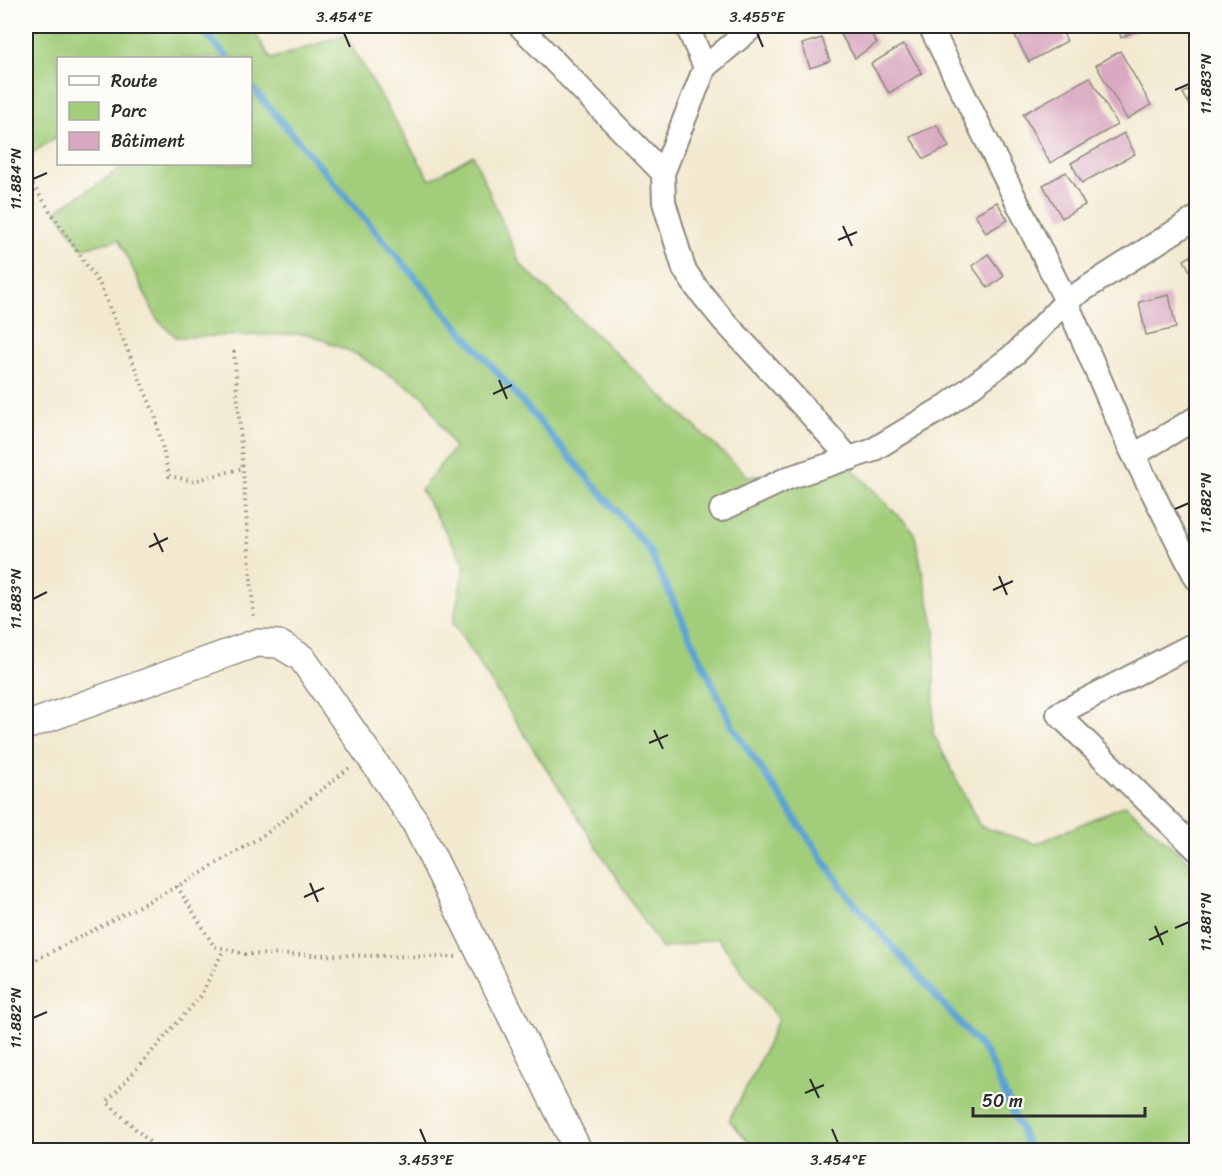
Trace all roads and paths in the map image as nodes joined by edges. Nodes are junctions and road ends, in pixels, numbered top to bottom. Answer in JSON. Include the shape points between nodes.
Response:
{"nodes":[{"id":1,"x":520,"y":26,"type":"edge"},
{"id":2,"x":687,"y":26,"type":"edge"},
{"id":3,"x":754,"y":26,"type":"edge"},
{"id":4,"x":930,"y":26,"type":"edge"},
{"id":5,"x":705,"y":66,"type":"junction"},
{"id":6,"x":663,"y":173,"type":"junction"},
{"id":7,"x":26,"y":175,"type":"edge"},
{"id":8,"x":1197,"y":218,"type":"edge"},
{"id":9,"x":1066,"y":301,"type":"junction"},
{"id":10,"x":234,"y":351,"type":"dead end"},
{"id":11,"x":1197,"y":418,"type":"edge"},
{"id":12,"x":1134,"y":455,"type":"junction"},
{"id":13,"x":850,"y":459,"type":"junction"},
{"id":14,"x":243,"y":468,"type":"junction"},
{"id":15,"x":721,"y":510,"type":"dead end"},
{"id":16,"x":1197,"y":578,"type":"edge"},
{"id":17,"x":255,"y":643,"type":"junction"},
{"id":18,"x":1197,"y":643,"type":"edge"},
{"id":19,"x":26,"y":726,"type":"edge"},
{"id":20,"x":368,"y":754,"type":"junction"},
{"id":21,"x":1197,"y":849,"type":"edge"},
{"id":22,"x":177,"y":886,"type":"junction"},
{"id":23,"x":224,"y":949,"type":"junction"},
{"id":24,"x":482,"y":957,"type":"junction"},
{"id":25,"x":26,"y":965,"type":"edge"},
{"id":26,"x":158,"y":1150,"type":"edge"},
{"id":27,"x":578,"y":1150,"type":"edge"}],
"edges":[{"from":1,"to":6,"type":"street"},
{"from":2,"to":5,"type":"street"},
{"from":3,"to":5,"type":"street"},
{"from":4,"to":9,"type":"street"},
{"from":5,"to":6,"type":"street"},
{"from":6,"to":13,"type":"street","via":[[664,202],[684,269],[723,320]]},
{"from":7,"to":14,"type":"path","via":[[100,285],[155,415],[169,476],[194,481]]},
{"from":8,"to":9,"type":"street"},
{"from":9,"to":12,"type":"street"},
{"from":9,"to":13,"type":"street","via":[[1016,353],[946,406],[871,451]]},
{"from":10,"to":14,"type":"path"},
{"from":11,"to":12,"type":"street"},
{"from":12,"to":16,"type":"street"},
{"from":13,"to":15,"type":"street","via":[[788,478]]},
{"from":14,"to":17,"type":"path"},
{"from":17,"to":19,"type":"street"},
{"from":17,"to":20,"type":"street","via":[[279,644],[302,658]]},
{"from":18,"to":21,"type":"street","via":[[1058,714]]},
{"from":20,"to":22,"type":"path","via":[[267,833]]},
{"from":20,"to":24,"type":"street","via":[[414,820]]},
{"from":22,"to":23,"type":"path","via":[[214,946]]},
{"from":22,"to":25,"type":"path"},
{"from":23,"to":24,"type":"path","via":[[246,954]]},
{"from":23,"to":26,"type":"path","via":[[200,997],[107,1102]]},
{"from":24,"to":27,"type":"street"}]}
